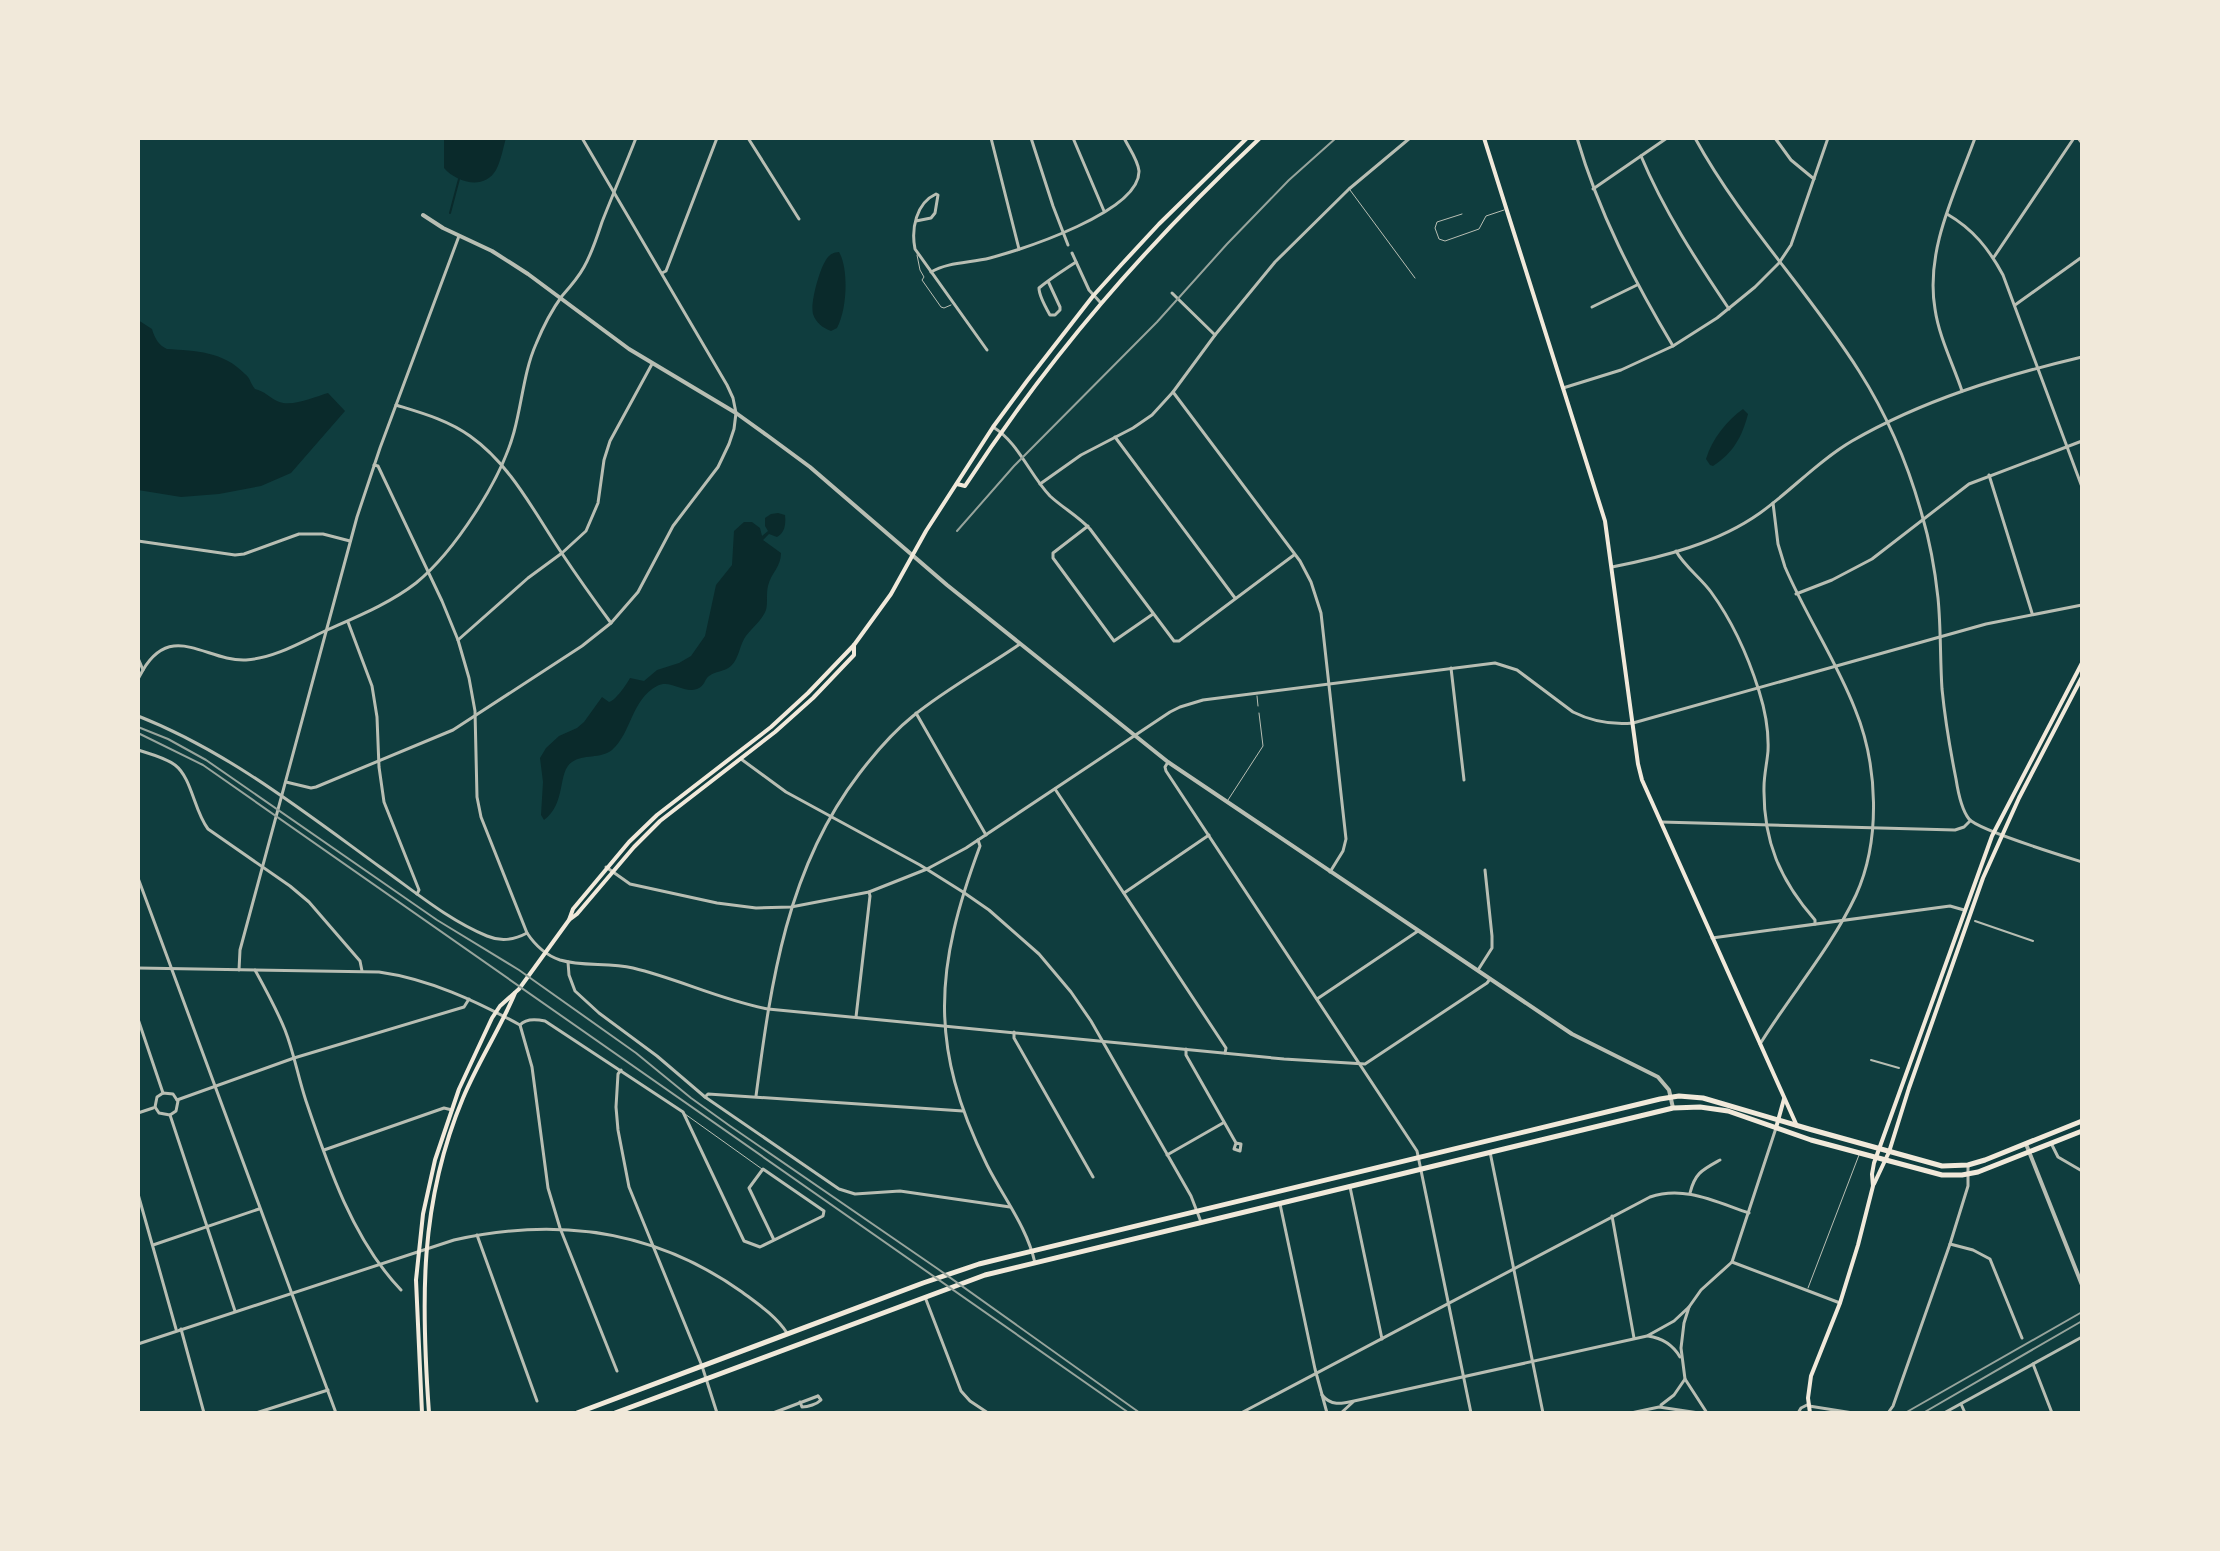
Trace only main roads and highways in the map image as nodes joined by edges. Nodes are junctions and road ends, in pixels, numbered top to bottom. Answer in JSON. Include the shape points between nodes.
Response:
{"nodes":[{"id":1,"x":1247,"y":138,"type":"edge"},
{"id":2,"x":1260,"y":138,"type":"edge"},
{"id":3,"x":1484,"y":138,"type":"edge"},
{"id":4,"x":957,"y":484,"type":"junction"},
{"id":5,"x":854,"y":645,"type":"junction"},
{"id":6,"x":2082,"y":663,"type":"edge"},
{"id":7,"x":2082,"y":677,"type":"edge"},
{"id":8,"x":2079,"y":688,"type":"edge"},
{"id":9,"x":569,"y":920,"type":"junction"},
{"id":10,"x":516,"y":992,"type":"junction"},
{"id":11,"x":1784,"y":1096,"type":"junction"},
{"id":12,"x":1779,"y":1119,"type":"junction"},
{"id":13,"x":2082,"y":1121,"type":"edge"},
{"id":14,"x":1797,"y":1126,"type":"junction"},
{"id":15,"x":1776,"y":1128,"type":"junction"},
{"id":16,"x":2082,"y":1131,"type":"edge"},
{"id":17,"x":1879,"y":1149,"type":"junction"},
{"id":18,"x":1889,"y":1152,"type":"junction"},
{"id":19,"x":1876,"y":1158,"type":"junction"},
{"id":20,"x":1885,"y":1161,"type":"junction"},
{"id":21,"x":1873,"y":1186,"type":"junction"},
{"id":22,"x":422,"y":1413,"type":"edge"},
{"id":23,"x":429,"y":1413,"type":"edge"},
{"id":24,"x":577,"y":1413,"type":"edge"},
{"id":25,"x":615,"y":1413,"type":"edge"},
{"id":26,"x":1810,"y":1413,"type":"edge"}],
"edges":[{"from":1,"to":4,"type":"main road","via":[[1093,296],[993,427]]},
{"from":2,"to":4,"type":"main road","via":[[1100,302],[965,486]]},
{"from":3,"to":11,"type":"main road","via":[[1605,521],[1642,780]]},
{"from":4,"to":5,"type":"main road"},
{"from":5,"to":9,"type":"main road","via":[[780,719],[629,842]]},
{"from":5,"to":9,"type":"main road","via":[[854,655],[813,698],[660,821]]},
{"from":6,"to":17,"type":"main road","via":[[1994,831]]},
{"from":7,"to":8,"type":"main road"},
{"from":8,"to":18,"type":"main road","via":[[1983,878]]},
{"from":9,"to":10,"type":"main road"},
{"from":10,"to":22,"type":"main road","via":[[496,1012],[477,1050],[431,1176],[415,1303]]},
{"from":10,"to":23,"type":"main road","via":[[451,1128],[433,1194],[423,1310]]},
{"from":11,"to":12,"type":"main road"},
{"from":11,"to":14,"type":"main road"},
{"from":12,"to":14,"type":"main road"},
{"from":12,"to":15,"type":"main road"},
{"from":12,"to":24,"type":"main road","via":[[1703,1098],[1671,1097],[979,1264]]},
{"from":13,"to":18,"type":"main road","via":[[1968,1165],[1933,1164]]},
{"from":14,"to":17,"type":"main road"},
{"from":15,"to":19,"type":"main road"},
{"from":15,"to":25,"type":"main road","via":[[1712,1108],[1673,1108],[1035,1263],[974,1278]]},
{"from":16,"to":20,"type":"main road","via":[[1969,1174],[1942,1175]]},
{"from":17,"to":18,"type":"main road"},
{"from":17,"to":19,"type":"main road"},
{"from":18,"to":20,"type":"main road"},
{"from":19,"to":20,"type":"main road"},
{"from":19,"to":21,"type":"main road"},
{"from":20,"to":21,"type":"main road"},
{"from":21,"to":26,"type":"main road","via":[[1840,1303],[1812,1372]]}]}
